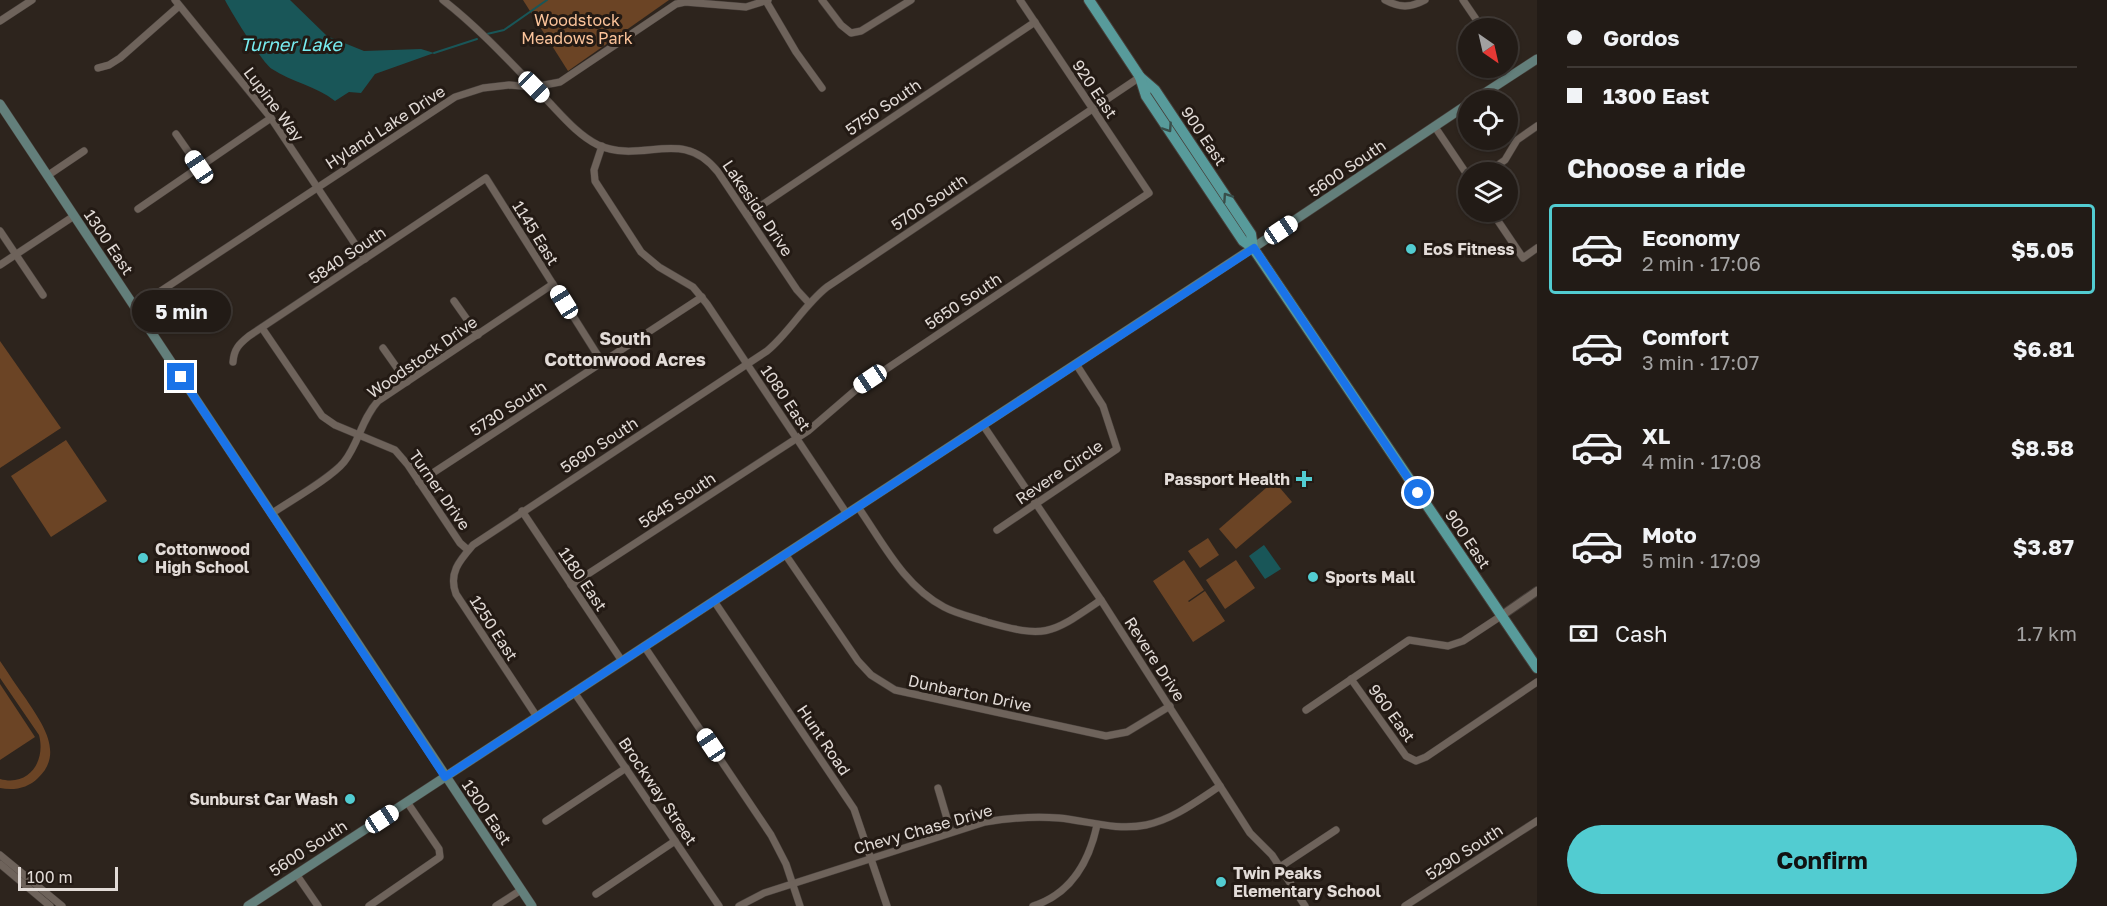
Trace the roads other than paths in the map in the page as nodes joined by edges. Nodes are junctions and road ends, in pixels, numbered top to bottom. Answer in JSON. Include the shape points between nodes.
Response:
{"nodes":[{"id":1,"x":32,"y":0,"type":"edge"},
{"id":2,"x":443,"y":0,"type":"edge"},
{"id":3,"x":822,"y":0,"type":"edge"},
{"id":4,"x":911,"y":0,"type":"edge"},
{"id":5,"x":1020,"y":0,"type":"edge"},
{"id":6,"x":1089,"y":0,"type":"edge"},
{"id":7,"x":1385,"y":0,"type":"edge"},
{"id":8,"x":1425,"y":0,"type":"edge"},
{"id":9,"x":1463,"y":0,"type":"edge"},
{"id":10,"x":767,"y":1,"type":"edge"},
{"id":11,"x":177,"y":3,"type":"edge"},
{"id":12,"x":1475,"y":18,"type":"edge"},
{"id":13,"x":0,"y":21,"type":"edge"},
{"id":14,"x":1035,"y":22,"type":"junction"},
{"id":15,"x":1537,"y":58,"type":"edge"},
{"id":16,"x":1518,"y":67,"type":"edge"},
{"id":17,"x":98,"y":68,"type":"dead end"},
{"id":18,"x":1140,"y":77,"type":"junction"},
{"id":19,"x":1501,"y":78,"type":"edge"},
{"id":20,"x":534,"y":87,"type":"junction"},
{"id":21,"x":822,"y":88,"type":"dead end"},
{"id":22,"x":1486,"y":90,"type":"edge"},
{"id":23,"x":0,"y":104,"type":"edge"},
{"id":24,"x":1092,"y":109,"type":"junction"},
{"id":25,"x":1458,"y":111,"type":"edge"},
{"id":26,"x":271,"y":118,"type":"junction"},
{"id":27,"x":1537,"y":126,"type":"edge"},
{"id":28,"x":1435,"y":127,"type":"junction"},
{"id":29,"x":176,"y":134,"type":"dead end"},
{"id":30,"x":602,"y":146,"type":"junction"},
{"id":31,"x":84,"y":151,"type":"dead end"},
{"id":32,"x":1459,"y":162,"type":"edge"},
{"id":33,"x":1502,"y":162,"type":"edge"},
{"id":34,"x":199,"y":167,"type":"junction"},
{"id":35,"x":47,"y":176,"type":"junction"},
{"id":36,"x":486,"y":178,"type":"joint"},
{"id":37,"x":317,"y":187,"type":"junction"},
{"id":38,"x":1149,"y":193,"type":"joint"},
{"id":39,"x":138,"y":209,"type":"dead end"},
{"id":40,"x":747,"y":215,"type":"junction"},
{"id":41,"x":74,"y":216,"type":"junction"},
{"id":42,"x":1499,"y":222,"type":"edge"},
{"id":43,"x":0,"y":231,"type":"edge"},
{"id":44,"x":1254,"y":248,"type":"junction"},
{"id":45,"x":1537,"y":248,"type":"edge"},
{"id":46,"x":16,"y":254,"type":"junction"},
{"id":47,"x":365,"y":259,"type":"junction"},
{"id":48,"x":0,"y":265,"type":"edge"},
{"id":49,"x":553,"y":284,"type":"junction"},
{"id":50,"x":43,"y":295,"type":"dead end"},
{"id":51,"x":702,"y":297,"type":"junction"},
{"id":52,"x":454,"y":301,"type":"dead end"},
{"id":53,"x":809,"y":303,"type":"junction"},
{"id":54,"x":135,"y":308,"type":"junction"},
{"id":55,"x":262,"y":327,"type":"junction"},
{"id":56,"x":478,"y":335,"type":"junction"},
{"id":57,"x":383,"y":348,"type":"dead end"},
{"id":58,"x":232,"y":362,"type":"dead end"},
{"id":59,"x":602,"y":362,"type":"junction"},
{"id":60,"x":747,"y":364,"type":"junction"},
{"id":61,"x":1076,"y":364,"type":"junction"},
{"id":62,"x":407,"y":382,"type":"junction"},
{"id":63,"x":983,"y":425,"type":"junction"},
{"id":64,"x":358,"y":435,"type":"junction"},
{"id":65,"x":797,"y":438,"type":"junction"},
{"id":66,"x":419,"y":482,"type":"junction"},
{"id":67,"x":1036,"y":504,"type":"junction"},
{"id":68,"x":858,"y":507,"type":"junction"},
{"id":69,"x":522,"y":511,"type":"junction"},
{"id":70,"x":271,"y":513,"type":"junction"},
{"id":71,"x":847,"y":514,"type":"junction"},
{"id":72,"x":997,"y":530,"type":"dead end"},
{"id":73,"x":468,"y":550,"type":"junction"},
{"id":74,"x":785,"y":554,"type":"junction"},
{"id":75,"x":571,"y":585,"type":"junction"},
{"id":76,"x":1537,"y":591,"type":"edge"},
{"id":77,"x":1101,"y":600,"type":"junction"},
{"id":78,"x":714,"y":601,"type":"junction"},
{"id":79,"x":1501,"y":616,"type":"junction"},
{"id":80,"x":644,"y":646,"type":"junction"},
{"id":81,"x":622,"y":661,"type":"junction"},
{"id":82,"x":1537,"y":668,"type":"edge"},
{"id":83,"x":1351,"y":679,"type":"junction"},
{"id":84,"x":1537,"y":682,"type":"edge"},
{"id":85,"x":574,"y":692,"type":"junction"},
{"id":86,"x":1170,"y":706,"type":"junction"},
{"id":87,"x":1306,"y":710,"type":"dead end"},
{"id":88,"x":537,"y":717,"type":"junction"},
{"id":89,"x":626,"y":768,"type":"junction"},
{"id":90,"x":445,"y":777,"type":"junction"},
{"id":91,"x":1220,"y":786,"type":"junction"},
{"id":92,"x":938,"y":788,"type":"dead end"},
{"id":93,"x":407,"y":802,"type":"junction"},
{"id":94,"x":546,"y":821,"type":"dead end"},
{"id":95,"x":1536,"y":823,"type":"edge"},
{"id":96,"x":1097,"y":825,"type":"junction"},
{"id":97,"x":1336,"y":830,"type":"dead end"},
{"id":98,"x":951,"y":832,"type":"junction"},
{"id":99,"x":675,"y":841,"type":"junction"},
{"id":100,"x":0,"y":855,"type":"edge"},
{"id":101,"x":872,"y":857,"type":"junction"},
{"id":102,"x":0,"y":864,"type":"edge"},
{"id":103,"x":1280,"y":867,"type":"junction"},
{"id":104,"x":296,"y":874,"type":"junction"},
{"id":105,"x":793,"y":884,"type":"junction"},
{"id":106,"x":521,"y":890,"type":"junction"},
{"id":107,"x":596,"y":894,"type":"dead end"},
{"id":108,"x":50,"y":906,"type":"edge"},
{"id":109,"x":62,"y":906,"type":"edge"},
{"id":110,"x":248,"y":906,"type":"edge"},
{"id":111,"x":318,"y":906,"type":"edge"},
{"id":112,"x":369,"y":906,"type":"edge"},
{"id":113,"x":496,"y":906,"type":"edge"},
{"id":114,"x":532,"y":906,"type":"edge"},
{"id":115,"x":719,"y":906,"type":"edge"},
{"id":116,"x":739,"y":906,"type":"edge"},
{"id":117,"x":800,"y":906,"type":"edge"},
{"id":118,"x":887,"y":906,"type":"edge"},
{"id":119,"x":1033,"y":906,"type":"edge"},
{"id":120,"x":1305,"y":906,"type":"edge"},
{"id":121,"x":1405,"y":906,"type":"edge"}],
"edges":[{"from":1,"to":13,"type":"street"},
{"from":2,"to":20,"type":"street","name":"Lakeside Drive"},
{"from":3,"to":4,"type":"street","via":[[851,33],[861,31]]},
{"from":5,"to":14,"type":"street","name":"920 East"},
{"from":6,"to":18,"type":"main road","name":"900 East"},
{"from":7,"to":8,"type":"street","via":[[1397,7],[1413,7]]},
{"from":9,"to":12,"type":"street"},
{"from":10,"to":20,"type":"street","name":"Hyland Lake Drive","via":[[747,7],[676,4],[560,82]]},
{"from":10,"to":21,"type":"street"},
{"from":11,"to":17,"type":"street","via":[[120,58]]},
{"from":11,"to":26,"type":"street","name":"Lupine Way"},
{"from":14,"to":24,"type":"street","name":"920 East"},
{"from":14,"to":40,"type":"street","name":"5750 South"},
{"from":15,"to":16,"type":"main road"},
{"from":18,"to":24,"type":"street","name":"5700 South"},
{"from":18,"to":44,"type":"main road","name":"900 East","via":[[1155,90],[1251,234]]},
{"from":19,"to":22,"type":"main road"},
{"from":20,"to":30,"type":"street","name":"Lakeside Drive","via":[[581,134]]},
{"from":20,"to":37,"type":"street","name":"Hyland Lake Drive","via":[[497,86],[455,97]]},
{"from":23,"to":35,"type":"main road","name":"1300 East"},
{"from":24,"to":38,"type":"street","name":"920 East"},
{"from":24,"to":53,"type":"street","name":"5700 South","via":[[827,287]]},
{"from":25,"to":28,"type":"main road","name":"5600 South"},
{"from":26,"to":34,"type":"street"},
{"from":26,"to":37,"type":"street","name":"Lupine Way"},
{"from":27,"to":33,"type":"street","via":[[1517,140]]},
{"from":28,"to":32,"type":"street"},
{"from":28,"to":44,"type":"main road","name":"5600 South"},
{"from":29,"to":34,"type":"street"},
{"from":30,"to":40,"type":"street","name":"Lakeside Drive","via":[[639,152],[672,148],[694,151],[712,164]]},
{"from":30,"to":51,"type":"street","name":"1080 East","via":[[594,170],[596,181],[634,244],[649,260]]},
{"from":31,"to":35,"type":"street"},
{"from":34,"to":39,"type":"street"},
{"from":35,"to":41,"type":"main road","name":"1300 East"},
{"from":36,"to":47,"type":"street","name":"5840 South"},
{"from":36,"to":49,"type":"street","name":"1145 East"},
{"from":37,"to":47,"type":"street","name":"Lupine Way"},
{"from":37,"to":54,"type":"street","name":"Hyland Lake Drive"},
{"from":38,"to":65,"type":"street","name":"5650 South","via":[[858,388]]},
{"from":40,"to":53,"type":"street","name":"Lakeside Drive"},
{"from":41,"to":46,"type":"street"},
{"from":41,"to":54,"type":"main road","name":"1300 East"},
{"from":42,"to":45,"type":"street","via":[[1523,258]]},
{"from":43,"to":46,"type":"street"},
{"from":44,"to":61,"type":"main road","name":"5600 South"},
{"from":44,"to":79,"type":"main road","name":"900 East"},
{"from":46,"to":48,"type":"street"},
{"from":46,"to":50,"type":"street"},
{"from":47,"to":55,"type":"street","name":"5840 South"},
{"from":49,"to":56,"type":"street","name":"Woodstock Drive"},
{"from":49,"to":59,"type":"street","name":"1145 East"},
{"from":51,"to":59,"type":"street","name":"5730 South"},
{"from":51,"to":60,"type":"street","name":"1080 East"},
{"from":52,"to":56,"type":"street"},
{"from":53,"to":60,"type":"street","name":"5700 South","via":[[778,342]]},
{"from":54,"to":70,"type":"main road","name":"1300 East"},
{"from":55,"to":58,"type":"street","name":"5840 South","via":[[238,345]]},
{"from":55,"to":64,"type":"street","name":"Turner Drive","via":[[322,416]]},
{"from":56,"to":62,"type":"street","name":"Woodstock Drive"},
{"from":57,"to":62,"type":"street"},
{"from":59,"to":66,"type":"street","name":"5730 South"},
{"from":60,"to":65,"type":"street","name":"1080 East"},
{"from":60,"to":69,"type":"street","name":"5690 South"},
{"from":61,"to":63,"type":"main road","name":"5600 South"},
{"from":61,"to":67,"type":"street","name":"Revere Circle","via":[[1103,405],[1117,449]]},
{"from":62,"to":64,"type":"street","name":"Woodstock Drive","via":[[378,401]]},
{"from":63,"to":67,"type":"street","name":"Revere Drive"},
{"from":63,"to":68,"type":"main road","name":"5600 South"},
{"from":64,"to":66,"type":"street","name":"Turner Drive","via":[[394,450]]},
{"from":64,"to":70,"type":"street","name":"Woodstock Drive","via":[[338,468]]},
{"from":65,"to":71,"type":"street","name":"1080 East"},
{"from":65,"to":75,"type":"street","name":"5645 South"},
{"from":66,"to":73,"type":"street","name":"Turner Drive"},
{"from":67,"to":72,"type":"street","name":"Revere Circle"},
{"from":67,"to":77,"type":"street","name":"Revere Drive"},
{"from":68,"to":71,"type":"main road","name":"5600 South"},
{"from":68,"to":77,"type":"street","via":[[913,584],[958,613],[1019,631],[1039,632],[1063,625]]},
{"from":69,"to":73,"type":"street","name":"5690 South"},
{"from":69,"to":75,"type":"street","name":"1180 East"},
{"from":70,"to":90,"type":"main road","name":"1300 East"},
{"from":71,"to":74,"type":"main road","name":"5600 South"},
{"from":73,"to":88,"type":"street","name":"1250 East","via":[[455,570],[456,594]]},
{"from":74,"to":78,"type":"main road","name":"5600 South"},
{"from":74,"to":86,"type":"street","name":"Dunbarton Drive","via":[[858,661],[895,690],[1106,736],[1127,732]]},
{"from":75,"to":81,"type":"street","name":"1180 East"},
{"from":76,"to":79,"type":"street"},
{"from":77,"to":86,"type":"street","name":"Revere Drive"},
{"from":78,"to":80,"type":"main road","name":"5600 South"},
{"from":78,"to":101,"type":"street","name":"Hunt Road","via":[[851,804]]},
{"from":79,"to":82,"type":"main road","name":"900 East"},
{"from":79,"to":83,"type":"street","via":[[1463,641],[1448,646],[1409,640]]},
{"from":80,"to":81,"type":"main road","name":"5600 South"},
{"from":80,"to":105,"type":"street","via":[[771,835]]},
{"from":81,"to":85,"type":"main road","name":"5600 South"},
{"from":83,"to":84,"type":"street","name":"960 East","via":[[1406,756],[1414,761],[1426,757]]},
{"from":83,"to":87,"type":"street"},
{"from":85,"to":88,"type":"main road","name":"5600 South"},
{"from":85,"to":89,"type":"street","name":"Brockway Street"},
{"from":86,"to":91,"type":"street","name":"Revere Drive"},
{"from":88,"to":90,"type":"main road","name":"5600 South"},
{"from":89,"to":94,"type":"street"},
{"from":89,"to":99,"type":"street","name":"Brockway Street"},
{"from":90,"to":93,"type":"main road","name":"5600 South"},
{"from":90,"to":106,"type":"main road","name":"1300 East"},
{"from":91,"to":96,"type":"street","name":"Chevy Chase Drive","via":[[1180,812],[1154,823],[1126,827]]},
{"from":91,"to":103,"type":"street","name":"Revere Drive","via":[[1250,833]]},
{"from":92,"to":98,"type":"street"},
{"from":93,"to":104,"type":"main road","name":"5600 South"},
{"from":93,"to":112,"type":"street","via":[[440,851],[440,857]]},
{"from":95,"to":121,"type":"street","name":"5290 South"},
{"from":96,"to":98,"type":"street","name":"Chevy Chase Drive","via":[[1029,817],[985,822]]},
{"from":96,"to":119,"type":"street","via":[[1089,855],[1075,878],[1055,896]]},
{"from":97,"to":103,"type":"street"},
{"from":98,"to":101,"type":"street","name":"Chevy Chase Drive"},
{"from":99,"to":107,"type":"street"},
{"from":99,"to":115,"type":"street","name":"Brockway Street"},
{"from":100,"to":109,"type":"street"},
{"from":101,"to":105,"type":"street","name":"Chevy Chase Drive"},
{"from":101,"to":118,"type":"street","name":"Hunt Road"},
{"from":102,"to":108,"type":"street"},
{"from":103,"to":120,"type":"street","name":"Revere Drive"},
{"from":104,"to":110,"type":"main road","name":"5600 South"},
{"from":104,"to":111,"type":"street"},
{"from":105,"to":116,"type":"street","name":"Chevy Chase Drive","via":[[759,894]]},
{"from":105,"to":117,"type":"street"},
{"from":106,"to":113,"type":"street"},
{"from":106,"to":114,"type":"main road","name":"1300 East"}]}
